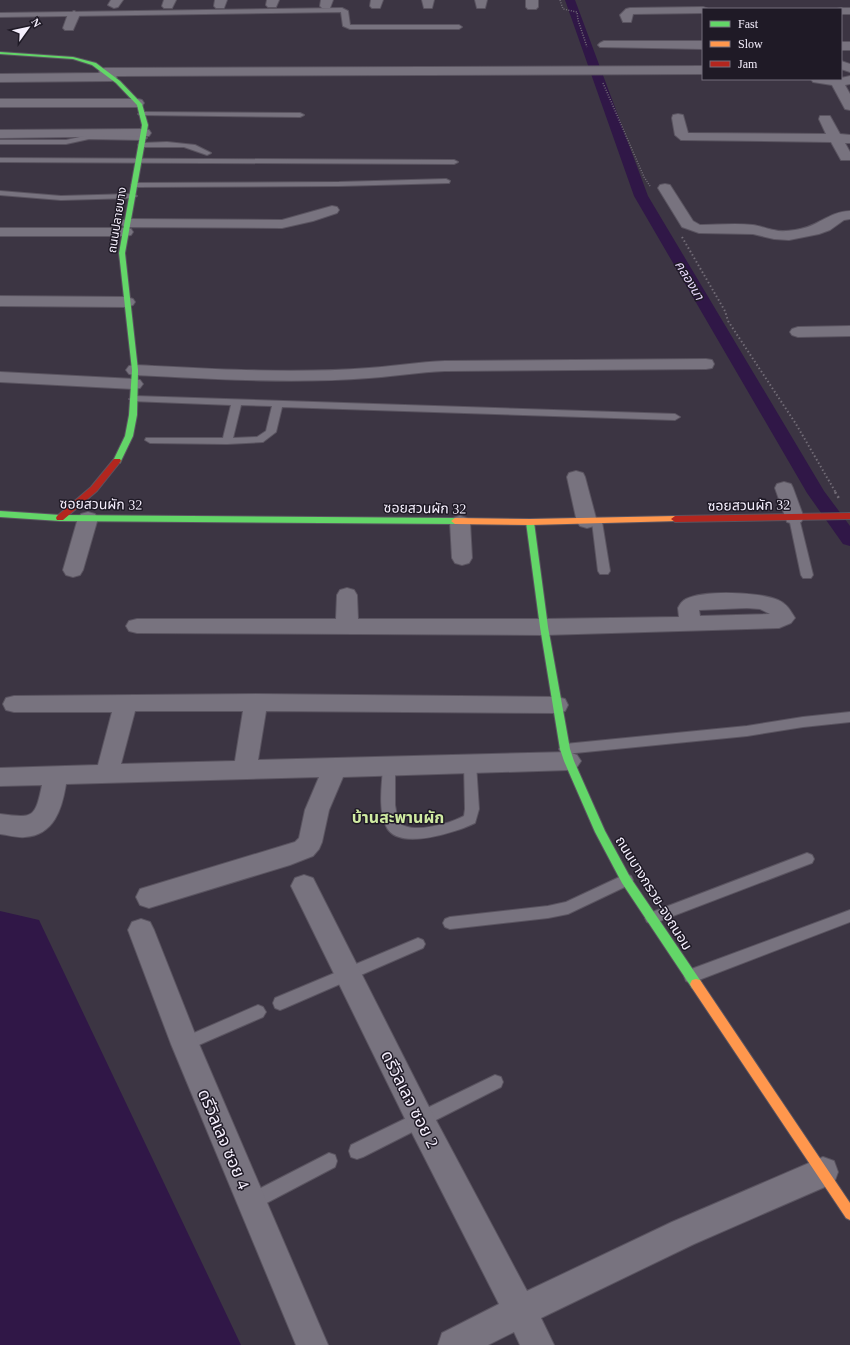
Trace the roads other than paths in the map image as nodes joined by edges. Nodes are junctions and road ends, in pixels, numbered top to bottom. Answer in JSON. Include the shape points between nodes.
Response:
{"nodes":[{"id":1,"x":702,"y":10,"type":"edge"},
{"id":2,"x":74,"y":14,"type":"junction"},
{"id":3,"x":0,"y":15,"type":"edge"},
{"id":4,"x":627,"y":20,"type":"dead end"},
{"id":5,"x":459,"y":27,"type":"dead end"},
{"id":6,"x":69,"y":28,"type":"dead end"},
{"id":7,"x":604,"y":45,"type":"dead end"},
{"id":8,"x":702,"y":46,"type":"edge"},
{"id":9,"x":0,"y":53,"type":"edge"},
{"id":10,"x":702,"y":70,"type":"edge"},
{"id":11,"x":108,"y":74,"type":"junction"},
{"id":12,"x":0,"y":78,"type":"edge"},
{"id":13,"x":824,"y":80,"type":"edge"},
{"id":14,"x":850,"y":80,"type":"edge"},
{"id":15,"x":837,"y":82,"type":"junction"},
{"id":16,"x":0,"y":104,"type":"edge"},
{"id":17,"x":850,"y":106,"type":"edge"},
{"id":18,"x":141,"y":112,"type":"junction"},
{"id":19,"x":300,"y":115,"type":"dead end"},
{"id":20,"x":128,"y":118,"type":"dead end"},
{"id":21,"x":678,"y":118,"type":"dead end"},
{"id":22,"x":825,"y":119,"type":"dead end"},
{"id":23,"x":0,"y":134,"type":"edge"},
{"id":24,"x":836,"y":138,"type":"junction"},
{"id":25,"x":143,"y":139,"type":"junction"},
{"id":26,"x":850,"y":139,"type":"edge"},
{"id":27,"x":0,"y":142,"type":"edge"},
{"id":28,"x":207,"y":153,"type":"dead end"},
{"id":29,"x":846,"y":157,"type":"dead end"},
{"id":30,"x":0,"y":160,"type":"edge"},
{"id":31,"x":139,"y":160,"type":"junction"},
{"id":32,"x":454,"y":162,"type":"dead end"},
{"id":33,"x":446,"y":181,"type":"dead end"},
{"id":34,"x":134,"y":185,"type":"junction"},
{"id":35,"x":659,"y":188,"type":"road end"},
{"id":36,"x":0,"y":193,"type":"edge"},
{"id":37,"x":132,"y":196,"type":"junction"},
{"id":38,"x":332,"y":210,"type":"dead end"},
{"id":39,"x":850,"y":215,"type":"edge"},
{"id":40,"x":127,"y":227,"type":"junction"},
{"id":41,"x":0,"y":232,"type":"edge"},
{"id":42,"x":0,"y":301,"type":"edge"},
{"id":43,"x":127,"y":302,"type":"junction"},
{"id":44,"x":850,"y":331,"type":"edge"},
{"id":45,"x":798,"y":332,"type":"dead end"},
{"id":46,"x":706,"y":364,"type":"dead end"},
{"id":47,"x":0,"y":377,"type":"edge"},
{"id":48,"x":134,"y":384,"type":"junction"},
{"id":49,"x":237,"y":402,"type":"junction"},
{"id":50,"x":278,"y":403,"type":"junction"},
{"id":51,"x":675,"y":417,"type":"dead end"},
{"id":52,"x":150,"y":440,"type":"dead end"},
{"id":53,"x":227,"y":441,"type":"junction"},
{"id":54,"x":576,"y":477,"type":"dead end"},
{"id":55,"x":784,"y":488,"type":"dead end"},
{"id":56,"x":0,"y":514,"type":"edge"},
{"id":57,"x":848,"y":516,"type":"edge"},
{"id":58,"x":60,"y":518,"type":"junction"},
{"id":59,"x":88,"y":518,"type":"junction"},
{"id":60,"x":794,"y":518,"type":"junction"},
{"id":61,"x":460,"y":522,"type":"junction"},
{"id":62,"x":530,"y":522,"type":"junction"},
{"id":63,"x":592,"y":522,"type":"junction"},
{"id":64,"x":462,"y":558,"type":"dead end"},
{"id":65,"x":73,"y":570,"type":"dead end"},
{"id":66,"x":604,"y":571,"type":"dead end"},
{"id":67,"x":807,"y":574,"type":"dead end"},
{"id":68,"x":347,"y":595,"type":"dead end"},
{"id":69,"x":690,"y":624,"type":"dead end"},
{"id":70,"x":137,"y":626,"type":"dead end"},
{"id":71,"x":544,"y":626,"type":"junction"},
{"id":72,"x":347,"y":627,"type":"junction"},
{"id":73,"x":256,"y":702,"type":"junction"},
{"id":74,"x":126,"y":703,"type":"junction"},
{"id":75,"x":14,"y":704,"type":"dead end"},
{"id":76,"x":557,"y":705,"type":"junction"},
{"id":77,"x":850,"y":717,"type":"edge"},
{"id":78,"x":567,"y":755,"type":"junction"},
{"id":79,"x":470,"y":764,"type":"junction"},
{"id":80,"x":389,"y":767,"type":"junction"},
{"id":81,"x":335,"y":768,"type":"junction"},
{"id":82,"x":245,"y":771,"type":"junction"},
{"id":83,"x":107,"y":774,"type":"junction"},
{"id":84,"x":56,"y":776,"type":"junction"},
{"id":85,"x":0,"y":777,"type":"edge"},
{"id":86,"x":0,"y":824,"type":"edge"},
{"id":87,"x":807,"y":859,"type":"dead end"},
{"id":88,"x":626,"y":880,"type":"junction"},
{"id":89,"x":304,"y":886,"type":"dead end"},
{"id":90,"x":149,"y":897,"type":"dead end"},
{"id":91,"x":850,"y":916,"type":"edge"},
{"id":92,"x":652,"y":918,"type":"junction"},
{"id":93,"x":450,"y":923,"type":"dead end"},
{"id":94,"x":141,"y":930,"type":"dead end"},
{"id":95,"x":418,"y":944,"type":"dead end"},
{"id":96,"x":347,"y":975,"type":"junction"},
{"id":97,"x":691,"y":976,"type":"junction"},
{"id":98,"x":280,"y":1003,"type":"dead end"},
{"id":99,"x":258,"y":1012,"type":"dead end"},
{"id":100,"x":185,"y":1044,"type":"junction"},
{"id":101,"x":495,"y":1082,"type":"dead end"},
{"id":102,"x":420,"y":1119,"type":"junction"},
{"id":103,"x":357,"y":1150,"type":"dead end"},
{"id":104,"x":329,"y":1162,"type":"dead end"},
{"id":105,"x":823,"y":1172,"type":"junction"},
{"id":106,"x":250,"y":1202,"type":"junction"},
{"id":107,"x":850,"y":1214,"type":"edge"},
{"id":108,"x":520,"y":1310,"type":"junction"},
{"id":109,"x":312,"y":1345,"type":"edge"},
{"id":110,"x":454,"y":1345,"type":"edge"},
{"id":111,"x":538,"y":1345,"type":"edge"}],
"edges":[{"from":1,"to":4,"type":"street","via":[[630,11],[626,16]]},
{"from":2,"to":3,"type":"lane"},
{"from":2,"to":5,"type":"lane","via":[[342,10],[345,11],[346,26],[350,27]]},
{"from":2,"to":6,"type":"street"},
{"from":7,"to":8,"type":"street"},
{"from":9,"to":11,"type":"street","via":[[73,58],[94,64]]},
{"from":10,"to":11,"type":"street"},
{"from":11,"to":12,"type":"street"},
{"from":11,"to":18,"type":"street"},
{"from":13,"to":15,"type":"street"},
{"from":14,"to":15,"type":"street"},
{"from":15,"to":17,"type":"street"},
{"from":16,"to":18,"type":"street"},
{"from":18,"to":19,"type":"lane"},
{"from":18,"to":20,"type":"street"},
{"from":18,"to":25,"type":"street","name":"ถนนปลายบาง","via":[[145,126]]},
{"from":21,"to":24,"type":"street","via":[[684,136],[755,131]]},
{"from":22,"to":24,"type":"street"},
{"from":23,"to":25,"type":"street"},
{"from":24,"to":26,"type":"street"},
{"from":24,"to":29,"type":"street"},
{"from":25,"to":27,"type":"lane","via":[[89,137],[66,142]]},
{"from":25,"to":28,"type":"lane","via":[[190,145]]},
{"from":25,"to":31,"type":"street","name":"ถนนปลายบาง"},
{"from":30,"to":31,"type":"lane"},
{"from":31,"to":32,"type":"lane"},
{"from":31,"to":34,"type":"street","name":"ถนนปลายบาง"},
{"from":33,"to":34,"type":"lane"},
{"from":34,"to":37,"type":"street","name":"ถนนปลายบาง"},
{"from":35,"to":39,"type":"street","via":[[687,224],[700,230],[750,228],[774,235],[787,235],[813,231],[825,227],[834,218]]},
{"from":36,"to":37,"type":"lane","via":[[61,198]]},
{"from":37,"to":40,"type":"street","name":"ถนนปลายบาง"},
{"from":38,"to":40,"type":"street","via":[[282,224]]},
{"from":40,"to":41,"type":"street"},
{"from":40,"to":43,"type":"street","name":"ถนนปลายบาง","via":[[122,253]]},
{"from":42,"to":43,"type":"street"},
{"from":43,"to":48,"type":"street","name":"ถนนปลายบาง"},
{"from":44,"to":45,"type":"street"},
{"from":46,"to":48,"type":"street","via":[[417,366],[369,374],[225,375]]},
{"from":47,"to":48,"type":"street"},
{"from":48,"to":49,"type":"lane"},
{"from":48,"to":58,"type":"street","name":"ถนนปลายบาง","via":[[129,436],[118,460],[94,489]]},
{"from":49,"to":50,"type":"lane"},
{"from":49,"to":53,"type":"lane"},
{"from":50,"to":51,"type":"lane"},
{"from":50,"to":53,"type":"lane","via":[[271,432],[265,437],[259,440]]},
{"from":52,"to":53,"type":"lane"},
{"from":54,"to":63,"type":"street"},
{"from":55,"to":60,"type":"street"},
{"from":56,"to":58,"type":"street","name":"ซอยสวนผัก 32"},
{"from":57,"to":60,"type":"street","name":"ซอยสวนผัก 32"},
{"from":58,"to":59,"type":"street","name":"ซอยสวนผัก 32"},
{"from":59,"to":61,"type":"street","name":"ซอยสวนผัก 32"},
{"from":59,"to":65,"type":"street"},
{"from":60,"to":63,"type":"street","name":"ซอยสวนผัก 32"},
{"from":60,"to":67,"type":"lane"},
{"from":61,"to":62,"type":"street","name":"ซอยสวนผัก 32"},
{"from":61,"to":64,"type":"street"},
{"from":62,"to":63,"type":"street","name":"ซอยสวนผัก 32"},
{"from":62,"to":71,"type":"street","name":"ถนนบางกรวย-จงถนอม"},
{"from":63,"to":66,"type":"lane"},
{"from":68,"to":72,"type":"street"},
{"from":69,"to":71,"type":"street"},
{"from":70,"to":72,"type":"street"},
{"from":71,"to":72,"type":"street"},
{"from":71,"to":76,"type":"street","name":"ถนนบางกรวย-จงถนอม"},
{"from":73,"to":74,"type":"street"},
{"from":73,"to":76,"type":"street"},
{"from":73,"to":82,"type":"street"},
{"from":74,"to":75,"type":"street"},
{"from":74,"to":83,"type":"street"},
{"from":76,"to":78,"type":"street","name":"ถนนบางกรวย-จงถนอม"},
{"from":77,"to":78,"type":"lane"},
{"from":78,"to":79,"type":"street"},
{"from":78,"to":88,"type":"street","name":"ถนนบางกรวย-จงถนอม","via":[[600,832]]},
{"from":79,"to":80,"type":"street"},
{"from":79,"to":80,"type":"lane","via":[[470,819],[453,827],[406,834],[392,826]]},
{"from":80,"to":81,"type":"street"},
{"from":81,"to":82,"type":"street"},
{"from":81,"to":90,"type":"street","via":[[317,810],[310,842],[304,848],[290,855]]},
{"from":82,"to":83,"type":"street"},
{"from":83,"to":84,"type":"street"},
{"from":84,"to":85,"type":"street"},
{"from":84,"to":86,"type":"street","via":[[44,818],[37,824],[26,827]]},
{"from":87,"to":92,"type":"lane"},
{"from":88,"to":92,"type":"street","name":"ถนนบางกรวย-จงถนอม"},
{"from":88,"to":93,"type":"lane","via":[[568,908]]},
{"from":89,"to":96,"type":"street","name":"ดรีวิลเลจ ซอย 2"},
{"from":91,"to":97,"type":"lane"},
{"from":92,"to":97,"type":"street","name":"ถนนบางกรวย-จงถนอม"},
{"from":94,"to":100,"type":"street","name":"ดรีวิลเลจ ซอย 4"},
{"from":95,"to":96,"type":"lane"},
{"from":96,"to":98,"type":"lane"},
{"from":96,"to":102,"type":"street","name":"ดรีวิลเลจ ซอย 2"},
{"from":97,"to":105,"type":"street","name":"ถนนบางกรวย-จงถนอม"},
{"from":99,"to":100,"type":"lane"},
{"from":100,"to":106,"type":"street","name":"ดรีวิลเลจ ซอย 4"},
{"from":101,"to":102,"type":"lane"},
{"from":102,"to":103,"type":"lane"},
{"from":102,"to":108,"type":"street","name":"ดรีวิลเลจ ซอย 2"},
{"from":104,"to":106,"type":"lane"},
{"from":105,"to":107,"type":"street","name":"ถนนบางกรวย-จงถนอม"},
{"from":105,"to":108,"type":"street"},
{"from":106,"to":109,"type":"street","name":"ดรีวิลเลจ ซอย 4"},
{"from":108,"to":110,"type":"street"},
{"from":108,"to":111,"type":"street","name":"ดรีวิลเลจ ซอย 2"}]}
